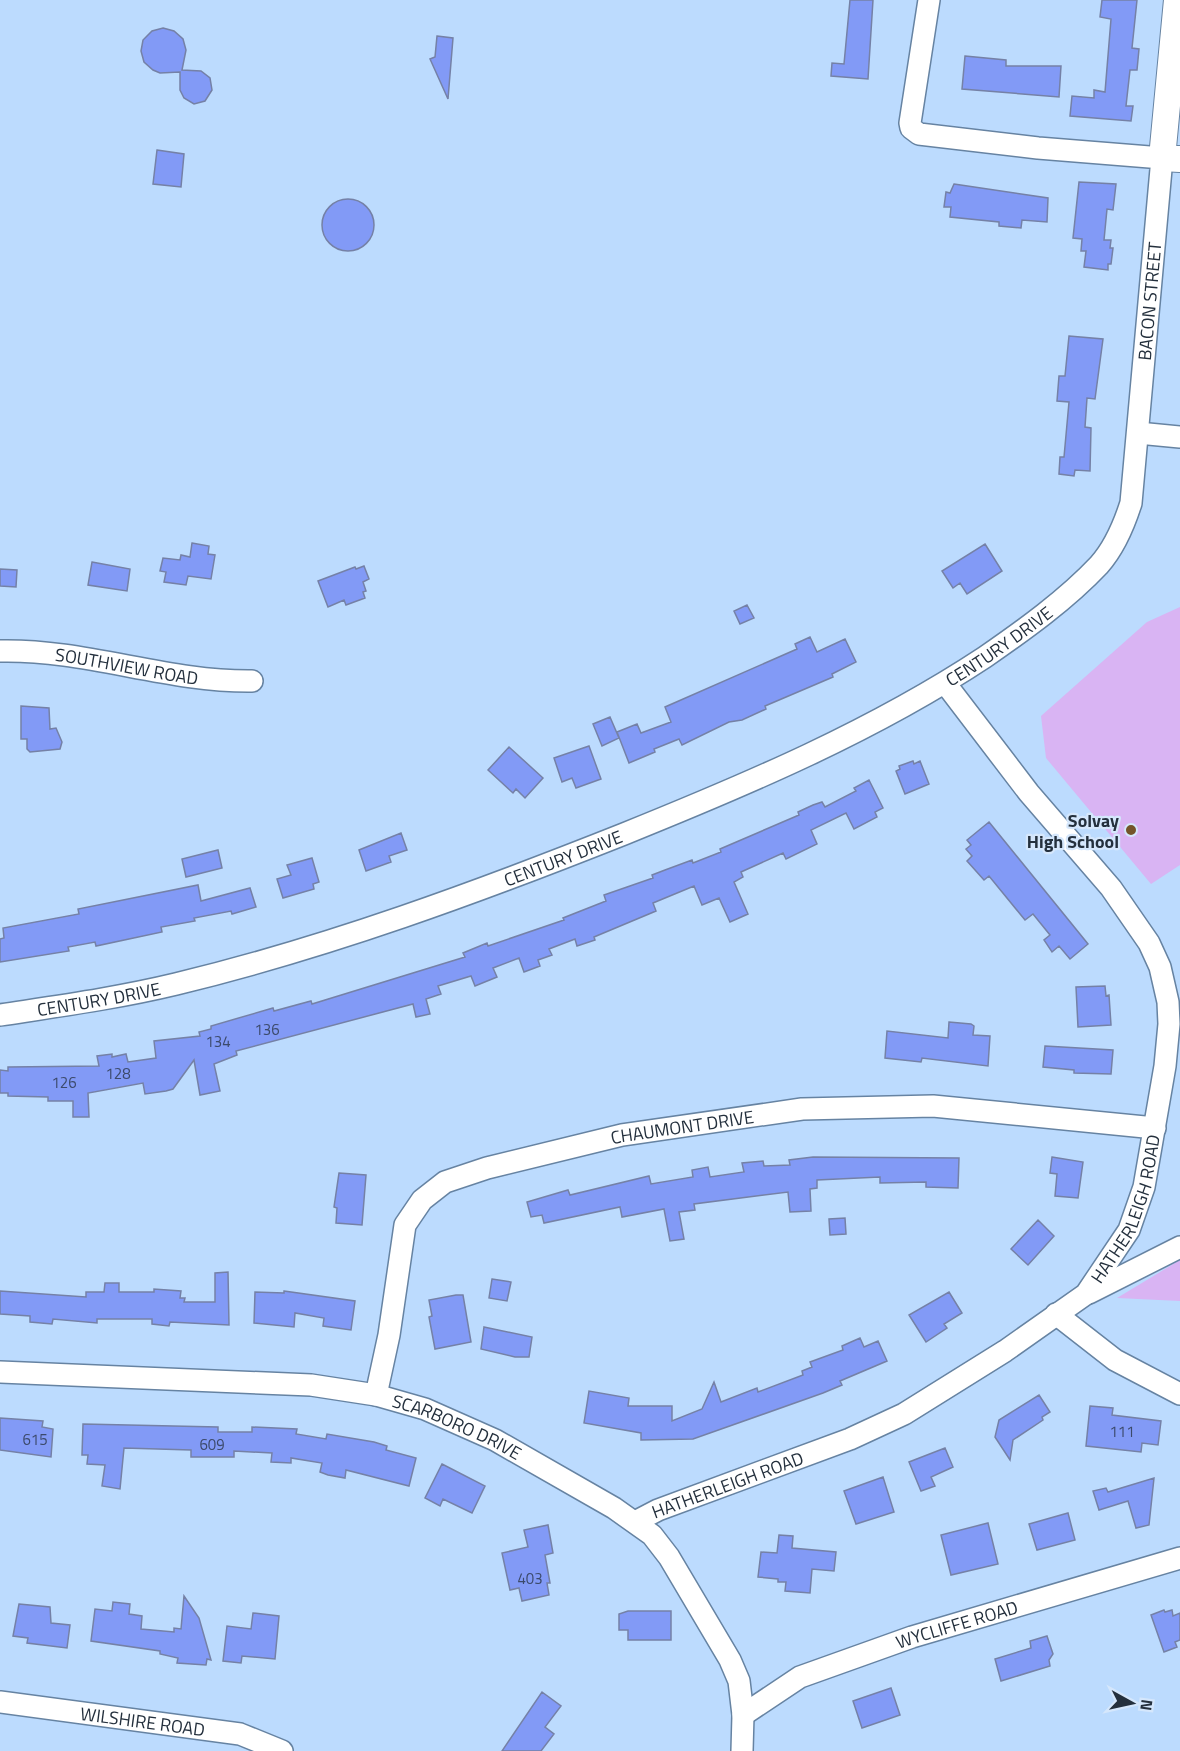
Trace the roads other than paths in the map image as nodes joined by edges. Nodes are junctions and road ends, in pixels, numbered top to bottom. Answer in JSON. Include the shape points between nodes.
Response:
{"nodes":[{"id":1,"x":929,"y":0,"type":"edge"},
{"id":2,"x":1177,"y":0,"type":"edge"},
{"id":3,"x":1171,"y":158,"type":"edge"},
{"id":4,"x":1138,"y":433,"type":"junction"},
{"id":5,"x":1180,"y":437,"type":"edge"},
{"id":6,"x":1078,"y":585,"type":"joint"},
{"id":7,"x":0,"y":651,"type":"edge"},
{"id":8,"x":252,"y":681,"type":"dead end"},
{"id":9,"x":945,"y":683,"type":"junction"},
{"id":10,"x":0,"y":1015,"type":"edge"},
{"id":11,"x":1155,"y":1128,"type":"junction"},
{"id":12,"x":1180,"y":1247,"type":"edge"},
{"id":13,"x":1086,"y":1294,"type":"junction"},
{"id":14,"x":1056,"y":1314,"type":"junction"},
{"id":15,"x":0,"y":1372,"type":"edge"},
{"id":16,"x":1180,"y":1394,"type":"edge"},
{"id":17,"x":376,"y":1395,"type":"junction"},
{"id":18,"x":635,"y":1522,"type":"junction"},
{"id":19,"x":1180,"y":1558,"type":"edge"},
{"id":20,"x":0,"y":1702,"type":"edge"},
{"id":21,"x":743,"y":1715,"type":"junction"},
{"id":22,"x":282,"y":1751,"type":"edge"},
{"id":23,"x":742,"y":1751,"type":"edge"}],
"edges":[{"from":1,"to":3,"type":"street","via":[[911,128],[919,134]]},
{"from":2,"to":3,"type":"street","name":"BACON STREET"},
{"from":3,"to":4,"type":"street","name":"BACON STREET"},
{"from":4,"to":5,"type":"street"},
{"from":4,"to":6,"type":"street","name":"BACON STREET","via":[[1131,503],[1122,530],[1101,563]]},
{"from":6,"to":9,"type":"street","name":"CENTURY DRIVE","via":[[1019,634]]},
{"from":7,"to":8,"type":"street","name":"SOUTHVIEW ROAD","via":[[88,657],[175,676]]},
{"from":9,"to":10,"type":"street","name":"CENTURY DRIVE","via":[[787,765],[644,826],[409,916],[178,983],[102,1000]]},
{"from":9,"to":11,"type":"street","name":"HATHERLEIGH ROAD","via":[[1029,793],[1111,888],[1149,943],[1160,967],[1168,1002],[1165,1066]]},
{"from":11,"to":13,"type":"street","name":"HATHERLEIGH ROAD","via":[[1144,1187],[1129,1230]]},
{"from":11,"to":17,"type":"street","name":"CHAUMONT DRIVE","via":[[933,1106],[802,1109],[622,1135],[445,1182],[422,1200],[405,1225]]},
{"from":12,"to":13,"type":"street"},
{"from":13,"to":14,"type":"street","name":"HATHERLEIGH ROAD"},
{"from":14,"to":16,"type":"street","via":[[1115,1360]]},
{"from":14,"to":18,"type":"street","name":"HATHERLEIGH ROAD","via":[[1005,1352],[904,1414],[850,1439],[657,1510]]},
{"from":15,"to":17,"type":"street","name":"SCARBORO DRIVE","via":[[311,1385]]},
{"from":17,"to":18,"type":"street","name":"SCARBORO DRIVE","via":[[425,1409],[495,1440]]},
{"from":18,"to":21,"type":"street","name":"SCARBORO DRIVE","via":[[652,1535],[669,1557],[730,1660]]},
{"from":19,"to":21,"type":"street","name":"WYCLIFFE ROAD","via":[[912,1637],[822,1669],[792,1682]]},
{"from":20,"to":22,"type":"street","name":"WILSHIRE ROAD","via":[[240,1734]]},
{"from":21,"to":23,"type":"street","name":"SCARBORO DRIVE"}]}
